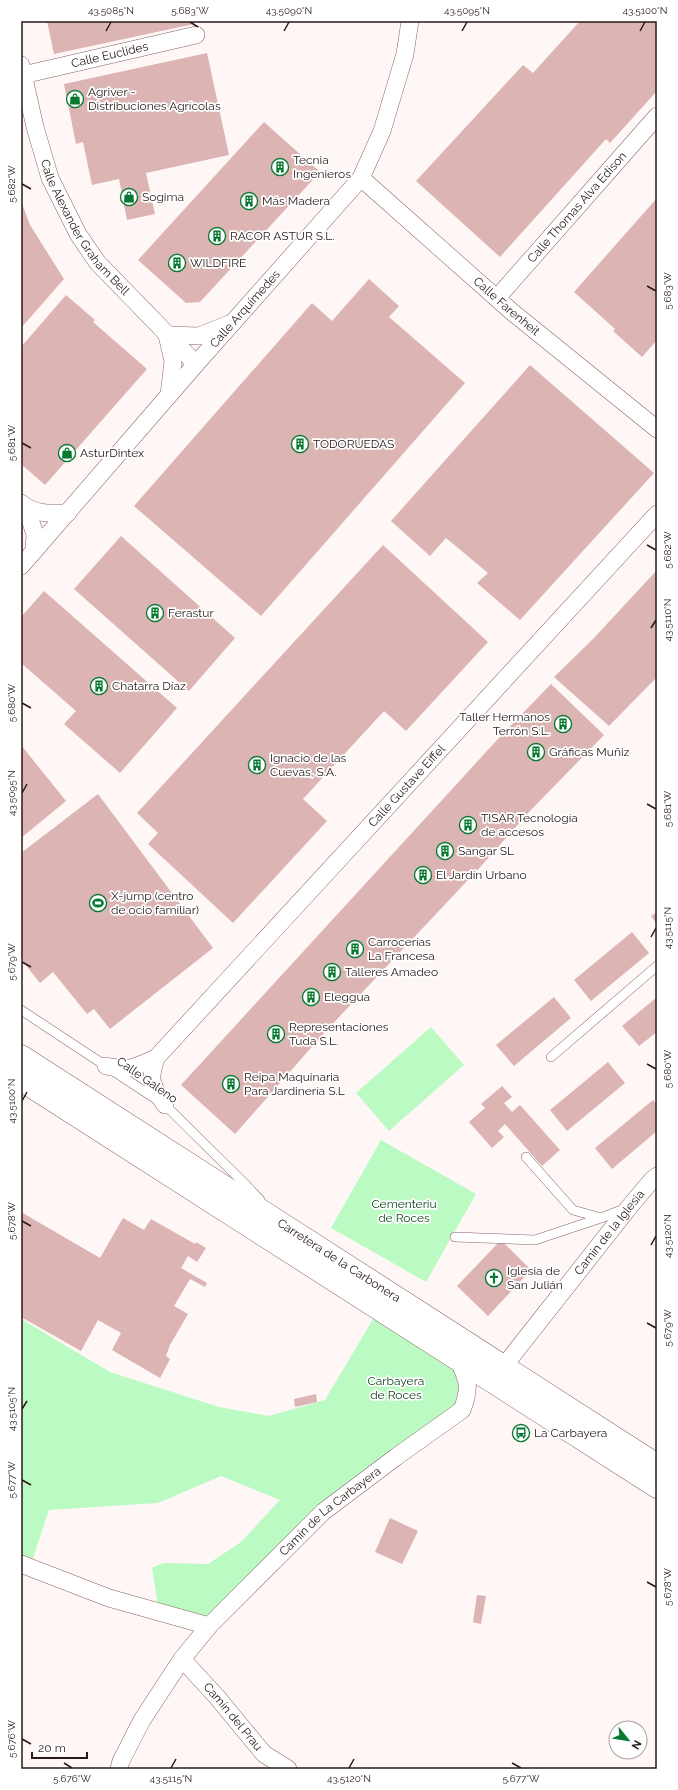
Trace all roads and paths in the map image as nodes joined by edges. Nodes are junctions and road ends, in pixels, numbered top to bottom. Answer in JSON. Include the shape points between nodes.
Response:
{"nodes":[{"id":1,"x":410,"y":21,"type":"edge"},
{"id":2,"x":196,"y":35,"type":"dead end"},
{"id":3,"x":22,"y":70,"type":"edge"},
{"id":4,"x":657,"y":116,"type":"edge"},
{"id":5,"x":361,"y":178,"type":"junction"},
{"id":6,"x":497,"y":298,"type":"junction"},
{"id":7,"x":234,"y":322,"type":"junction"},
{"id":8,"x":167,"y":335,"type":"junction"},
{"id":9,"x":196,"y":364,"type":"junction"},
{"id":10,"x":169,"y":395,"type":"junction"},
{"id":11,"x":657,"y":429,"type":"edge"},
{"id":12,"x":24,"y":505,"type":"edge"},
{"id":13,"x":68,"y":513,"type":"junction"},
{"id":14,"x":657,"y":514,"type":"edge"},
{"id":15,"x":34,"y":551,"type":"junction"},
{"id":16,"x":21,"y":566,"type":"edge"},
{"id":17,"x":657,"y":966,"type":"edge"},
{"id":18,"x":21,"y":1010,"type":"edge"},
{"id":19,"x":21,"y":1056,"type":"edge"},
{"id":20,"x":551,"y":1057,"type":"dead end"},
{"id":21,"x":156,"y":1058,"type":"junction"},
{"id":22,"x":106,"y":1066,"type":"junction"},
{"id":23,"x":21,"y":1080,"type":"edge"},
{"id":24,"x":165,"y":1105,"type":"junction"},
{"id":25,"x":526,"y":1157,"type":"dead end"},
{"id":26,"x":657,"y":1176,"type":"edge"},
{"id":27,"x":630,"y":1206,"type":"junction"},
{"id":28,"x":601,"y":1218,"type":"junction"},
{"id":29,"x":278,"y":1221,"type":"junction"},
{"id":30,"x":455,"y":1237,"type":"dead end"},
{"id":31,"x":458,"y":1359,"type":"junction"},
{"id":32,"x":504,"y":1366,"type":"junction"},
{"id":33,"x":657,"y":1465,"type":"edge"},
{"id":34,"x":657,"y":1487,"type":"edge"},
{"id":35,"x":21,"y":1564,"type":"edge"},
{"id":36,"x":209,"y":1626,"type":"junction"},
{"id":37,"x":182,"y":1659,"type":"junction"},
{"id":38,"x":119,"y":1769,"type":"edge"},
{"id":39,"x":288,"y":1769,"type":"edge"}],
"edges":[{"from":1,"to":5,"type":"street","name":"Calle Arquímedes","via":[[405,54],[382,131]]},
{"from":2,"to":3,"type":"street","name":"Calle Euclides"},
{"from":3,"to":8,"type":"street","name":"Calle Alexander Graham Bell","via":[[50,178],[78,234],[97,262]]},
{"from":4,"to":6,"type":"street","name":"Calle Thomas Alva Edison"},
{"from":5,"to":6,"type":"street","name":"Calle Farenheit"},
{"from":5,"to":7,"type":"street","name":"Calle Arquímedes"},
{"from":6,"to":11,"type":"street","name":"Calle Farenheit"},
{"from":7,"to":8,"type":"street","via":[[199,336]]},
{"from":7,"to":9,"type":"street","name":"Calle Arquímedes"},
{"from":8,"to":9,"type":"street","name":"Calle Alexander Graham Bell"},
{"from":8,"to":10,"type":"street","via":[[172,361]]},
{"from":9,"to":10,"type":"street","name":"Calle Arquímedes"},
{"from":10,"to":13,"type":"street","name":"Calle Arquímedes"},
{"from":12,"to":13,"type":"street","via":[[41,513]]},
{"from":12,"to":15,"type":"street","via":[[35,534]]},
{"from":13,"to":15,"type":"street","name":"Calle Arquímedes"},
{"from":14,"to":21,"type":"street","name":"Calle Gustave Eiffel"},
{"from":15,"to":16,"type":"street","name":"Calle Arquímedes"},
{"from":17,"to":20,"type":"lane"},
{"from":18,"to":22,"type":"lane","name":"Calle Galeno"},
{"from":19,"to":29,"type":"street","name":"Carretera de la Carbonera"},
{"from":21,"to":22,"type":"street","name":"Calle Gustave Eiffel","via":[[123,1070]]},
{"from":21,"to":24,"type":"street","name":"Calle Gustave Eiffel","via":[[151,1073],[153,1087]]},
{"from":22,"to":24,"type":"lane","name":"Calle Galeno"},
{"from":23,"to":31,"type":"street","name":"Carretera de la Carbonera"},
{"from":24,"to":29,"type":"lane","name":"Calle Galeno","via":[[246,1185]]},
{"from":25,"to":28,"type":"lane","via":[[573,1210]]},
{"from":26,"to":27,"type":"street","name":"Camín de la Iglesia"},
{"from":27,"to":28,"type":"lane"},
{"from":27,"to":32,"type":"street","name":"Camín de la Iglesia"},
{"from":28,"to":30,"type":"lane","via":[[535,1240]]},
{"from":29,"to":32,"type":"street","name":"Carretera de la Carbonera"},
{"from":31,"to":34,"type":"street"},
{"from":31,"to":36,"type":"street","name":"Camín de La Carbayera","via":[[468,1382],[462,1410],[324,1512]]},
{"from":32,"to":33,"type":"street","name":"Carretera de la Carbonera"},
{"from":35,"to":36,"type":"street","via":[[109,1598]]},
{"from":36,"to":37,"type":"street","name":"Camín de La Carbayera"},
{"from":37,"to":38,"type":"street","name":"Camín de La Carbayera","via":[[142,1720]]},
{"from":37,"to":39,"type":"street","name":"Camín del Prau","via":[[217,1697],[254,1744],[264,1754]]}]}
